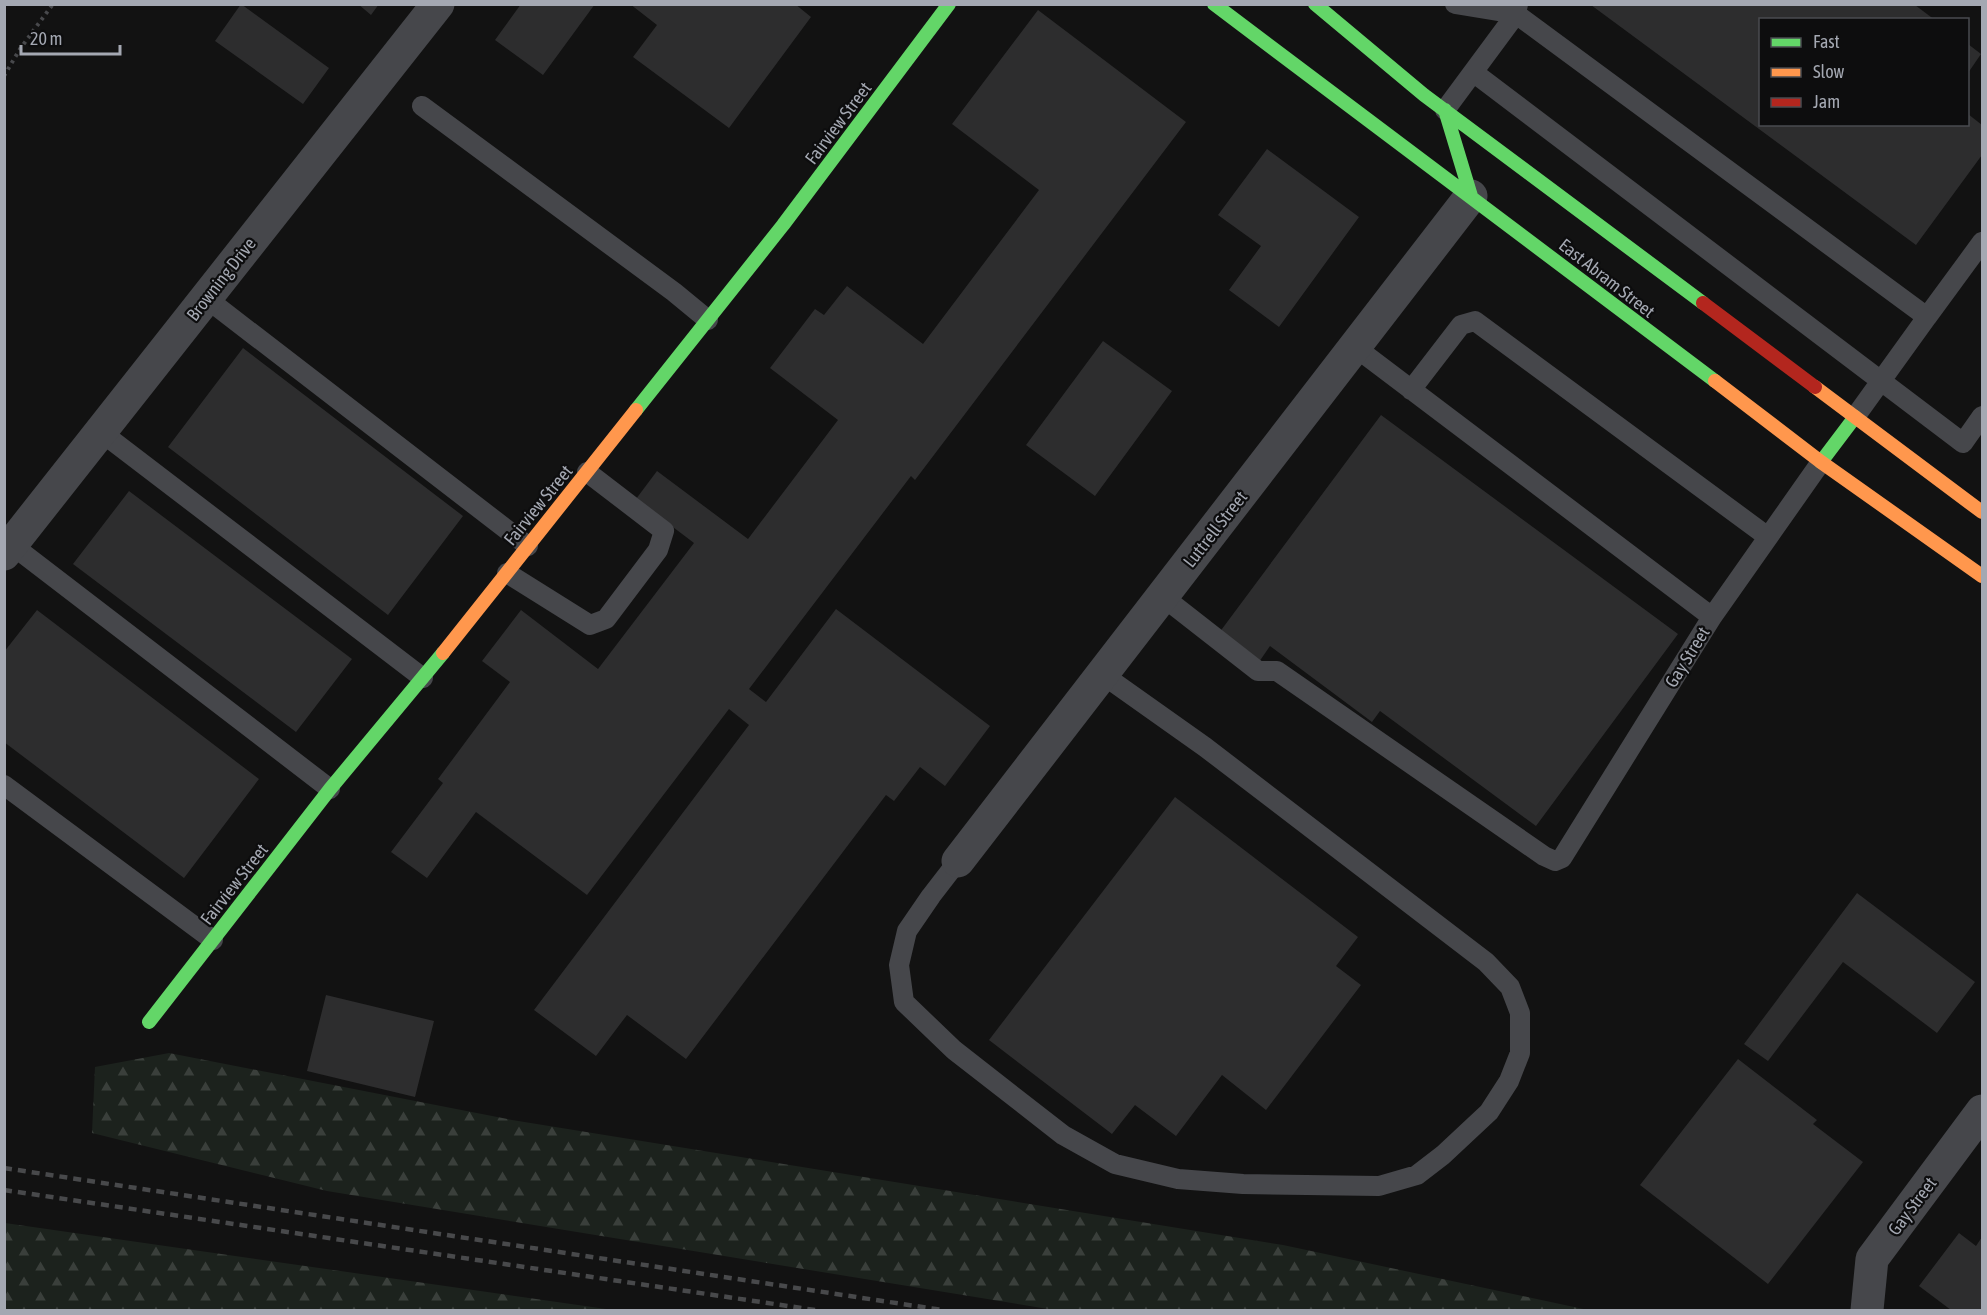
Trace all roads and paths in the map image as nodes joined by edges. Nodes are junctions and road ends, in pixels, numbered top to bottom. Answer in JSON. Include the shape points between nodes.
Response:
{"nodes":[{"id":1,"x":52,"y":4,"type":"edge"},
{"id":2,"x":438,"y":4,"type":"edge"},
{"id":3,"x":949,"y":4,"type":"edge"},
{"id":4,"x":1214,"y":4,"type":"edge"},
{"id":5,"x":1315,"y":4,"type":"edge"},
{"id":6,"x":1455,"y":4,"type":"edge"},
{"id":7,"x":1517,"y":9,"type":"edge"},
{"id":8,"x":1473,"y":72,"type":"junction"},
{"id":9,"x":4,"y":76,"type":"edge"},
{"id":10,"x":422,"y":106,"type":"dead end"},
{"id":11,"x":1445,"y":110,"type":"junction"},
{"id":12,"x":1471,"y":196,"type":"junction"},
{"id":13,"x":1983,"y":242,"type":"edge"},
{"id":14,"x":206,"y":298,"type":"junction"},
{"id":15,"x":1927,"y":316,"type":"junction"},
{"id":16,"x":708,"y":320,"type":"junction"},
{"id":17,"x":1355,"y":347,"type":"junction"},
{"id":18,"x":1882,"y":380,"type":"junction"},
{"id":19,"x":1411,"y":390,"type":"junction"},
{"id":20,"x":1983,"y":416,"type":"edge"},
{"id":21,"x":1855,"y":417,"type":"junction"},
{"id":22,"x":101,"y":432,"type":"junction"},
{"id":23,"x":1821,"y":462,"type":"junction"},
{"id":24,"x":587,"y":472,"type":"junction"},
{"id":25,"x":1983,"y":512,"type":"edge"},
{"id":26,"x":1768,"y":537,"type":"junction"},
{"id":27,"x":528,"y":546,"type":"junction"},
{"id":28,"x":8,"y":549,"type":"edge"},
{"id":29,"x":507,"y":573,"type":"junction"},
{"id":30,"x":1983,"y":576,"type":"edge"},
{"id":31,"x":1162,"y":596,"type":"junction"},
{"id":32,"x":1713,"y":617,"type":"junction"},
{"id":33,"x":1102,"y":674,"type":"junction"},
{"id":34,"x":423,"y":678,"type":"junction"},
{"id":35,"x":4,"y":784,"type":"edge"},
{"id":36,"x":330,"y":789,"type":"junction"},
{"id":37,"x":958,"y":861,"type":"joint"},
{"id":38,"x":213,"y":940,"type":"junction"},
{"id":39,"x":149,"y":1022,"type":"dead end"},
{"id":40,"x":1983,"y":1111,"type":"edge"},
{"id":41,"x":1868,"y":1311,"type":"edge"}],
"edges":[{"from":1,"to":9,"type":"path"},
{"from":2,"to":14,"type":"street","name":"Browning Drive"},
{"from":3,"to":16,"type":"main road","name":"Fairview Street"},
{"from":4,"to":12,"type":"main road","name":"East Abram Street"},
{"from":5,"to":11,"type":"main road","name":"East Abram Street"},
{"from":6,"to":7,"type":"lane"},
{"from":7,"to":8,"type":"lane"},
{"from":7,"to":15,"type":"lane"},
{"from":8,"to":11,"type":"lane"},
{"from":8,"to":18,"type":"lane"},
{"from":10,"to":16,"type":"lane"},
{"from":11,"to":12,"type":"main road"},
{"from":11,"to":21,"type":"main road","name":"East Abram Street"},
{"from":12,"to":17,"type":"street","name":"Luttrell Street"},
{"from":12,"to":23,"type":"main road","name":"East Abram Street"},
{"from":13,"to":15,"type":"lane"},
{"from":14,"to":22,"type":"street","name":"Browning Drive"},
{"from":14,"to":27,"type":"lane"},
{"from":15,"to":18,"type":"lane"},
{"from":16,"to":24,"type":"main road","name":"Fairview Street"},
{"from":17,"to":19,"type":"lane"},
{"from":17,"to":31,"type":"street","name":"Luttrell Street"},
{"from":18,"to":20,"type":"lane","via":[[1963,443]]},
{"from":18,"to":21,"type":"lane"},
{"from":19,"to":26,"type":"lane","via":[[1461,325],[1475,321]]},
{"from":19,"to":32,"type":"lane"},
{"from":21,"to":23,"type":"main road"},
{"from":21,"to":25,"type":"main road","name":"East Abram Street"},
{"from":22,"to":28,"type":"street","name":"Browning Drive"},
{"from":22,"to":34,"type":"lane"},
{"from":23,"to":26,"type":"lane","name":"Gay Street"},
{"from":23,"to":30,"type":"main road","name":"East Abram Street"},
{"from":24,"to":27,"type":"main road","name":"Fairview Street"},
{"from":24,"to":29,"type":"lane","via":[[664,531],[658,550],[606,619],[590,625]]},
{"from":26,"to":32,"type":"lane","name":"Gay Street"},
{"from":27,"to":29,"type":"main road","name":"Fairview Street"},
{"from":28,"to":36,"type":"lane"},
{"from":29,"to":34,"type":"main road","name":"Fairview Street"},
{"from":31,"to":32,"type":"lane","name":"Gay Street","via":[[1258,671],[1276,671],[1555,861],[1562,858]]},
{"from":31,"to":33,"type":"street","name":"Luttrell Street"},
{"from":33,"to":37,"type":"street","name":"Luttrell Street"},
{"from":33,"to":37,"type":"lane","via":[[1205,747],[1486,962],[1510,987],[1520,1013],[1520,1053],[1509,1081],[1489,1112],[1417,1175],[1379,1186],[1178,1179],[1115,1164],[1063,1135],[954,1050],[904,1002],[899,965],[907,931]]},
{"from":34,"to":36,"type":"main road","name":"Fairview Street"},
{"from":35,"to":38,"type":"lane"},
{"from":36,"to":38,"type":"main road","name":"Fairview Street"},
{"from":38,"to":39,"type":"main road","name":"Fairview Street"},
{"from":40,"to":41,"type":"street","name":"Gay Street","via":[[1872,1259]]}]}
